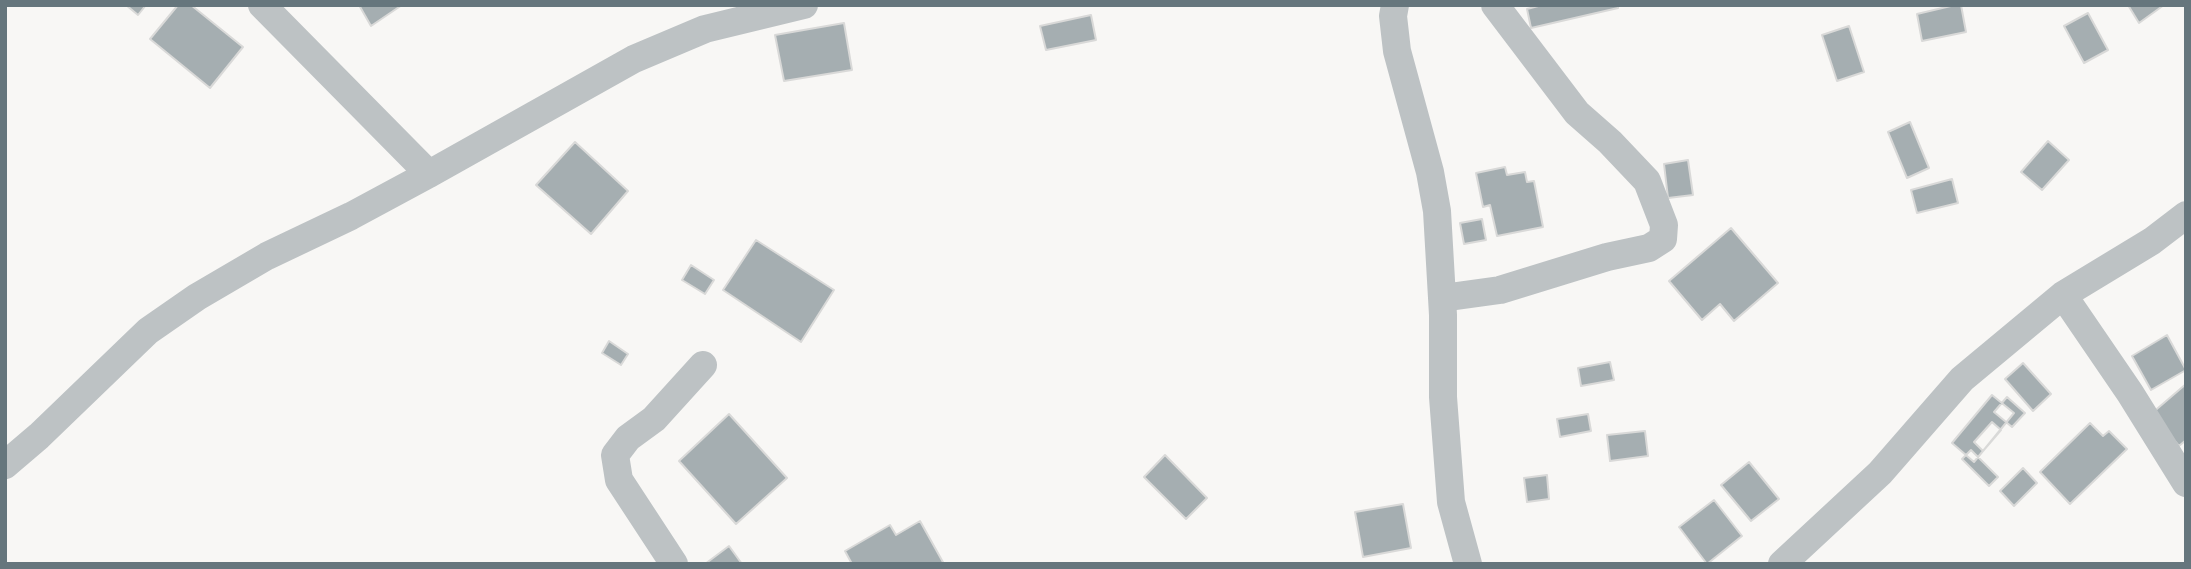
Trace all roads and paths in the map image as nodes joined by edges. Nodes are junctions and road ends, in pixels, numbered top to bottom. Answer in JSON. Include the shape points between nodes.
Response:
{"nodes":[{"id":1,"x":262,"y":5,"type":"edge"},
{"id":2,"x":804,"y":5,"type":"edge"},
{"id":3,"x":1395,"y":5,"type":"edge"},
{"id":4,"x":1494,"y":5,"type":"edge"},
{"id":5,"x":704,"y":17,"type":"edge"},
{"id":6,"x":429,"y":174,"type":"junction"},
{"id":7,"x":2186,"y":215,"type":"edge"},
{"id":8,"x":2063,"y":295,"type":"junction"},
{"id":9,"x":1442,"y":298,"type":"junction"},
{"id":10,"x":703,"y":365,"type":"dead end"},
{"id":11,"x":5,"y":465,"type":"edge"},
{"id":12,"x":2186,"y":483,"type":"edge"},
{"id":13,"x":674,"y":564,"type":"edge"},
{"id":14,"x":1468,"y":564,"type":"edge"},
{"id":15,"x":1782,"y":564,"type":"edge"}],
"edges":[{"from":1,"to":6,"type":"street"},
{"from":2,"to":5,"type":"street"},
{"from":3,"to":9,"type":"street","via":[[1397,51],[1437,211]]},
{"from":4,"to":9,"type":"street","via":[[1577,113],[1647,181],[1664,225],[1663,239],[1500,290]]},
{"from":5,"to":6,"type":"street"},
{"from":6,"to":11,"type":"street","via":[[197,297],[148,331]]},
{"from":7,"to":8,"type":"street"},
{"from":8,"to":12,"type":"street"},
{"from":8,"to":15,"type":"street","via":[[1962,379],[1880,473]]},
{"from":9,"to":14,"type":"street","via":[[1451,502]]},
{"from":10,"to":13,"type":"street","via":[[615,455],[619,480]]}]}
